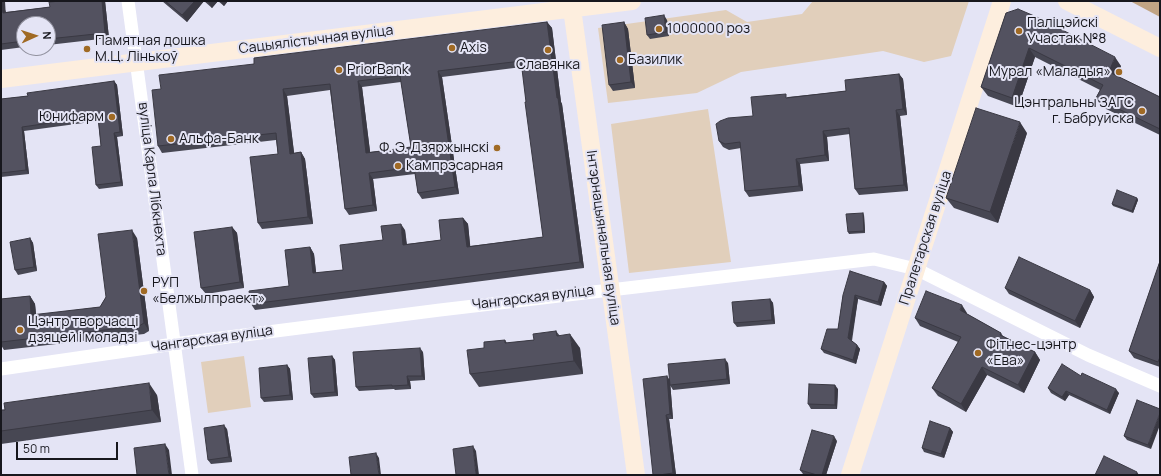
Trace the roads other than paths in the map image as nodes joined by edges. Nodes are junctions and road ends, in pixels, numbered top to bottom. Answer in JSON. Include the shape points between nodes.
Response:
{"nodes":[{"id":1,"x":128,"y":1,"type":"edge"},
{"id":2,"x":632,"y":1,"type":"edge"},
{"id":3,"x":1002,"y":1,"type":"edge"},
{"id":4,"x":1067,"y":1,"type":"edge"},
{"id":5,"x":571,"y":4,"type":"edge"},
{"id":6,"x":1160,"y":48,"type":"edge"},
{"id":7,"x":137,"y":62,"type":"junction"},
{"id":8,"x":1,"y":79,"type":"edge"},
{"id":9,"x":916,"y":268,"type":"junction"},
{"id":10,"x":610,"y":289,"type":"junction"},
{"id":11,"x":174,"y":344,"type":"junction"},
{"id":12,"x":1,"y":369,"type":"edge"},
{"id":13,"x":1160,"y":386,"type":"edge"},
{"id":14,"x":192,"y":475,"type":"edge"},
{"id":15,"x":636,"y":475,"type":"edge"},
{"id":16,"x":850,"y":475,"type":"edge"}],
"edges":[{"from":1,"to":7,"type":"street","name":"вуліца Карла Лібкнехта"},
{"from":2,"to":5,"type":"street","name":"Сацыялістычная вуліца"},
{"from":3,"to":9,"type":"street","name":"Пралетарская вуліца"},
{"from":4,"to":6,"type":"street"},
{"from":5,"to":7,"type":"street","name":"Сацыялістычная вуліца"},
{"from":5,"to":10,"type":"street","name":"Інтэрнацыянальная вуліца"},
{"from":7,"to":8,"type":"street","name":"Сацыялістычная вуліца"},
{"from":7,"to":11,"type":"street","name":"вуліца Карла Лібкнехта"},
{"from":9,"to":10,"type":"street","name":"Чангарская вуліца","via":[[874,259]]},
{"from":9,"to":13,"type":"street","name":"Чангарская вуліца","via":[[1088,355]]},
{"from":9,"to":16,"type":"street","name":"Пралетарская вуліца"},
{"from":10,"to":11,"type":"street","name":"Чангарская вуліца"},
{"from":10,"to":15,"type":"street","name":"Інтэрнацыянальная вуліца"},
{"from":11,"to":12,"type":"street","name":"Чангарская вуліца"},
{"from":11,"to":14,"type":"street","name":"вуліца Карла Лібкнехта"}]}
